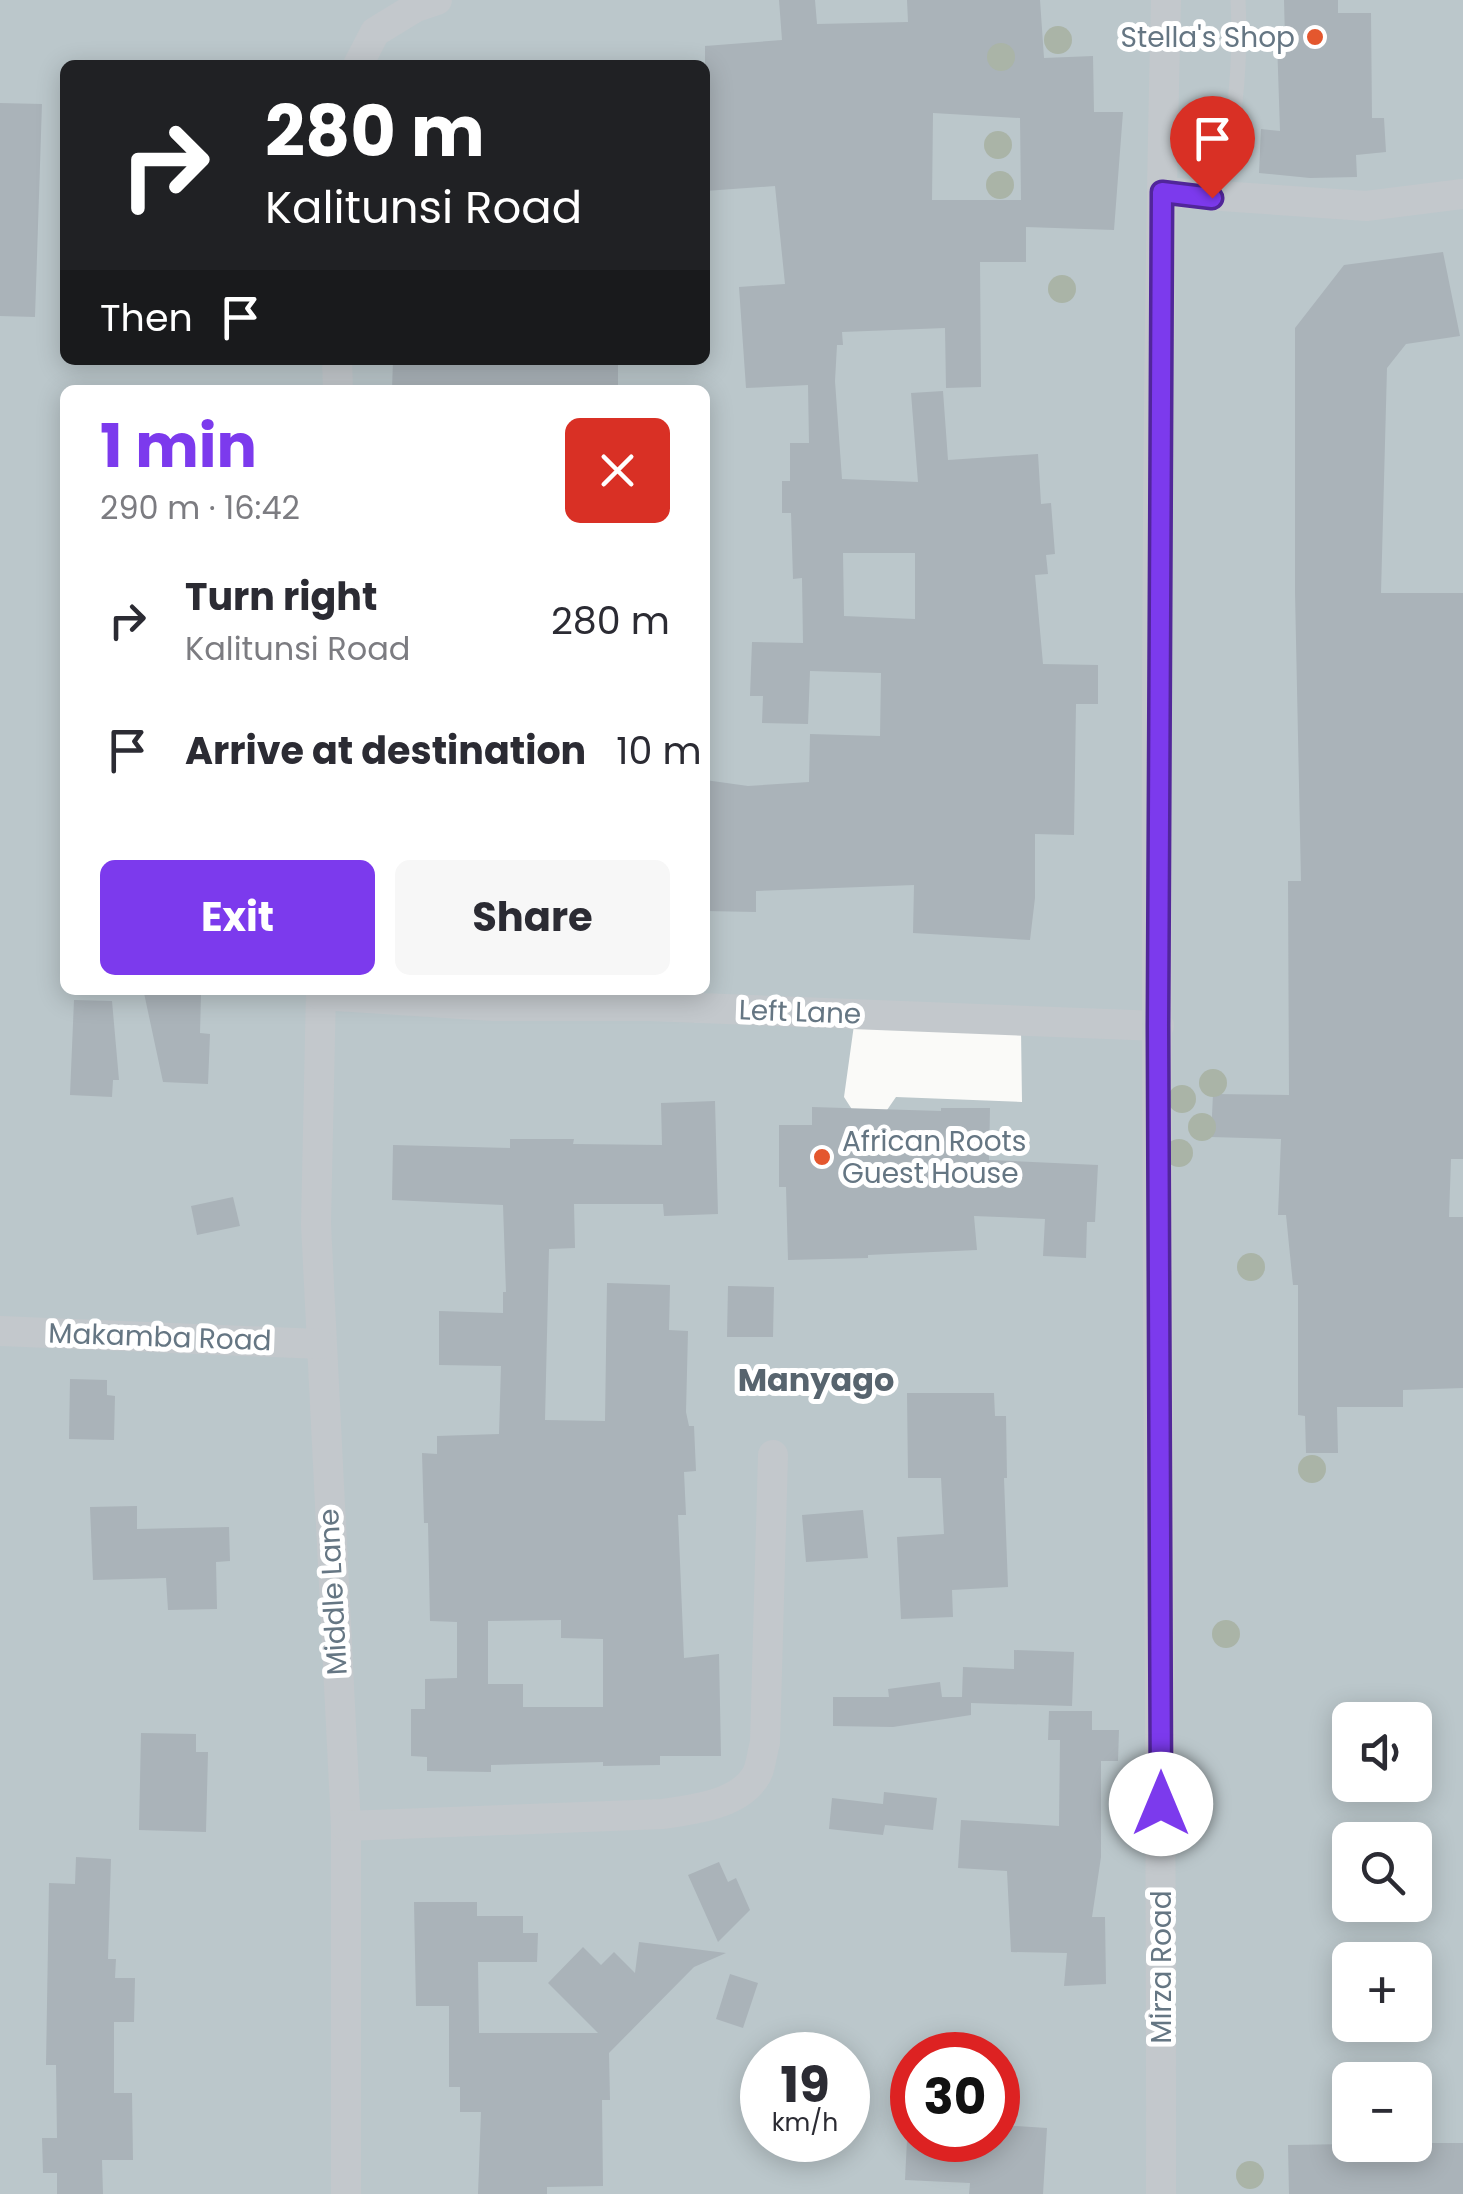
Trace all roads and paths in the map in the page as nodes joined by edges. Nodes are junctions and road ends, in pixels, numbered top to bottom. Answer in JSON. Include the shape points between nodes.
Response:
{"nodes":[{"id":1,"x":1166,"y":0,"type":"edge"},
{"id":2,"x":1238,"y":0,"type":"edge"},
{"id":3,"x":426,"y":3,"type":"edge"},
{"id":4,"x":361,"y":60,"type":"edge"},
{"id":5,"x":1162,"y":192,"type":"junction"},
{"id":6,"x":1463,"y":194,"type":"edge"},
{"id":7,"x":1212,"y":198,"type":"junction"},
{"id":8,"x":321,"y":995,"type":"edge"},
{"id":9,"x":347,"y":995,"type":"edge"},
{"id":10,"x":1158,"y":1026,"type":"junction"},
{"id":11,"x":0,"y":1331,"type":"edge"},
{"id":12,"x":320,"y":1344,"type":"junction"},
{"id":13,"x":773,"y":1456,"type":"dead end"},
{"id":14,"x":346,"y":1826,"type":"junction"},
{"id":15,"x":346,"y":2194,"type":"edge"},
{"id":16,"x":1161,"y":2194,"type":"edge"}],
"edges":[{"from":1,"to":5,"type":"street","name":"Mirza Road"},
{"from":2,"to":7,"type":"lane","via":[[1230,122]]},
{"from":3,"to":4,"type":"street","via":[[375,32]]},
{"from":5,"to":7,"type":"street"},
{"from":5,"to":10,"type":"street","name":"Mirza Road"},
{"from":6,"to":7,"type":"street","via":[[1366,206]]},
{"from":8,"to":12,"type":"street","name":"Middle Lane"},
{"from":9,"to":10,"type":"street","name":"Left Lane","via":[[492,1006]]},
{"from":10,"to":16,"type":"street","name":"Mirza Road"},
{"from":11,"to":12,"type":"street","name":"Makamba Road"},
{"from":12,"to":14,"type":"street","name":"Middle Lane"},
{"from":13,"to":14,"type":"street","via":[[765,1743],[756,1775],[735,1795],[664,1814]]},
{"from":14,"to":15,"type":"street","name":"Middle Lane"}]}
